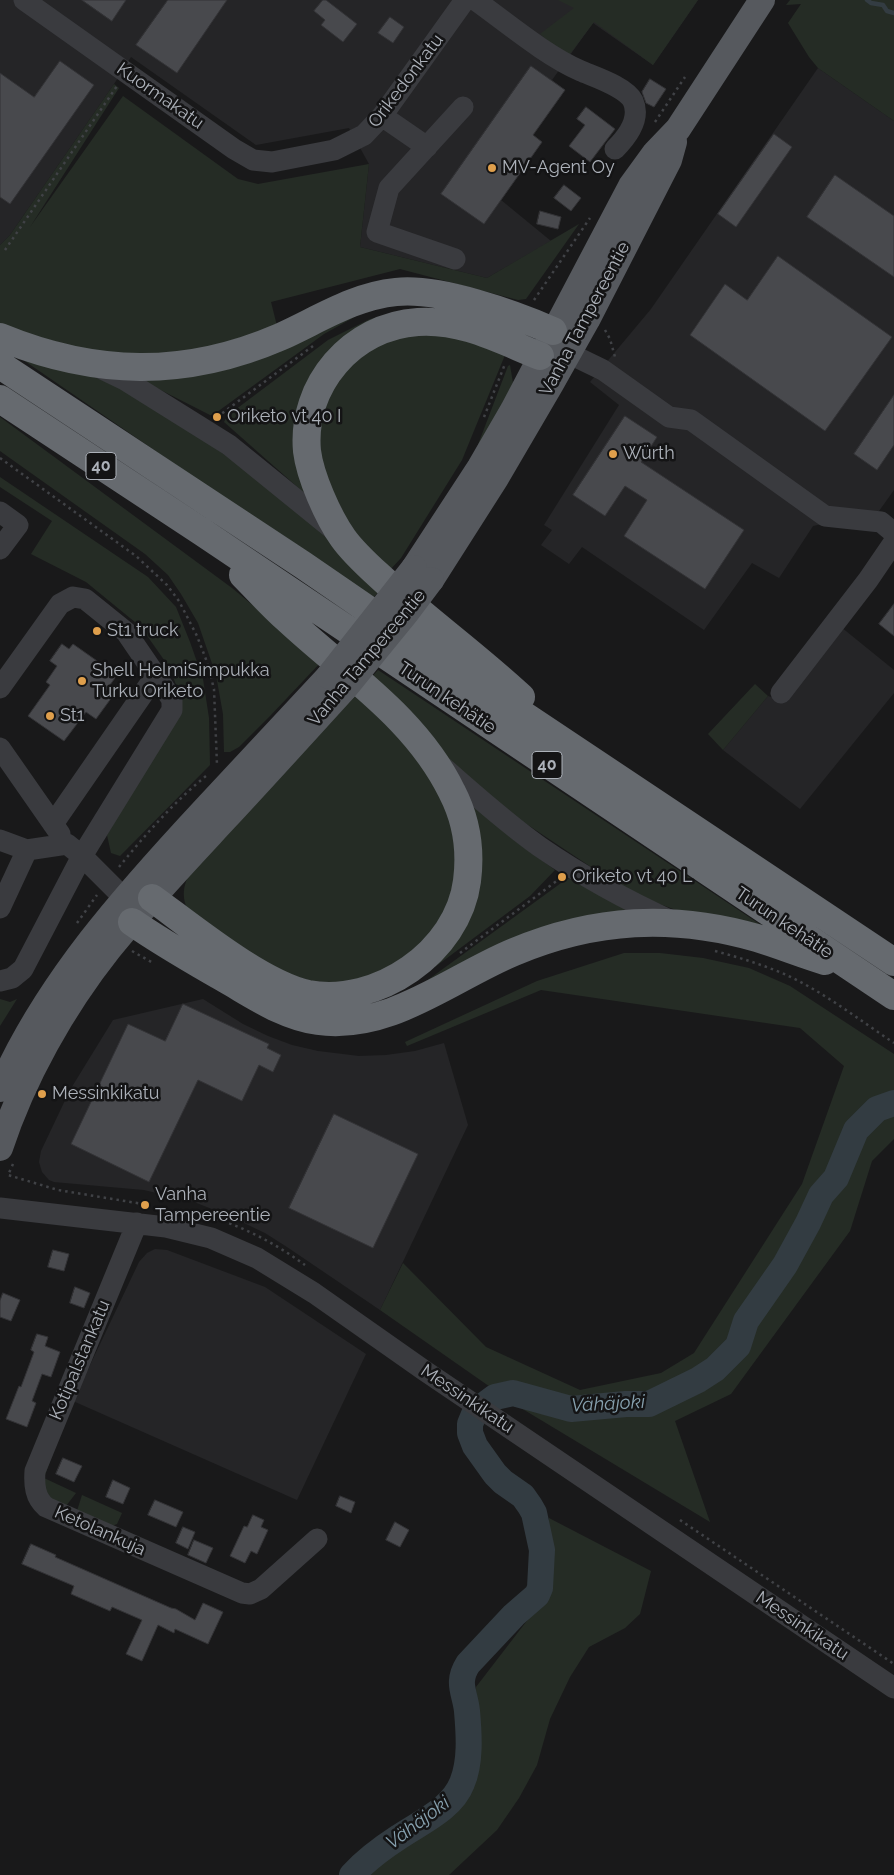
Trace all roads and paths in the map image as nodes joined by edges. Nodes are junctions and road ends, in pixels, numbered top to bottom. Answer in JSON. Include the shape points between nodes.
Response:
{"nodes":[{"id":1,"x":24,"y":0,"type":"edge"},
{"id":2,"x":465,"y":0,"type":"edge"},
{"id":3,"x":475,"y":0,"type":"edge"},
{"id":4,"x":762,"y":0,"type":"edge"},
{"id":5,"x":126,"y":73,"type":"junction"},
{"id":6,"x":463,"y":108,"type":"dead end"},
{"id":7,"x":382,"y":116,"type":"junction"},
{"id":8,"x":427,"y":147,"type":"junction"},
{"id":9,"x":615,"y":149,"type":"dead end"},
{"id":10,"x":306,"y":156,"type":"joint"},
{"id":11,"x":5,"y":250,"type":"dead end"},
{"id":12,"x":455,"y":259,"type":"dead end"},
{"id":13,"x":602,"y":327,"type":"dead end"},
{"id":14,"x":0,"y":337,"type":"edge"},
{"id":15,"x":561,"y":342,"type":"junction"},
{"id":16,"x":540,"y":356,"type":"junction"},
{"id":17,"x":0,"y":365,"type":"edge"},
{"id":18,"x":94,"y":365,"type":"junction"},
{"id":19,"x":617,"y":379,"type":"junction"},
{"id":20,"x":0,"y":399,"type":"edge"},
{"id":21,"x":0,"y":458,"type":"edge"},
{"id":22,"x":0,"y":512,"type":"edge"},
{"id":23,"x":202,"y":532,"type":"junction"},
{"id":24,"x":894,"y":532,"type":"edge"},
{"id":25,"x":343,"y":538,"type":"junction"},
{"id":26,"x":894,"y":542,"type":"edge"},
{"id":27,"x":0,"y":550,"type":"edge"},
{"id":28,"x":422,"y":574,"type":"junction"},
{"id":29,"x":156,"y":675,"type":"junction"},
{"id":30,"x":337,"y":682,"type":"junction"},
{"id":31,"x":0,"y":688,"type":"edge"},
{"id":32,"x":781,"y":693,"type":"dead end"},
{"id":33,"x":0,"y":748,"type":"edge"},
{"id":34,"x":582,"y":754,"type":"junction"},
{"id":35,"x":435,"y":760,"type":"junction"},
{"id":36,"x":217,"y":766,"type":"dead end"},
{"id":37,"x":211,"y":771,"type":"dead end"},
{"id":38,"x":53,"y":824,"type":"junction"},
{"id":39,"x":0,"y":840,"type":"edge"},
{"id":40,"x":27,"y":850,"type":"junction"},
{"id":41,"x":75,"y":850,"type":"junction"},
{"id":42,"x":562,"y":877,"type":"dead end"},
{"id":43,"x":152,"y":898,"type":"junction"},
{"id":44,"x":121,"y":901,"type":"junction"},
{"id":45,"x":0,"y":908,"type":"edge"},
{"id":46,"x":80,"y":918,"type":"dead end"},
{"id":47,"x":676,"y":923,"type":"junction"},
{"id":48,"x":129,"y":949,"type":"dead end"},
{"id":49,"x":714,"y":951,"type":"dead end"},
{"id":50,"x":459,"y":954,"type":"dead end"},
{"id":51,"x":155,"y":955,"type":"junction"},
{"id":52,"x":894,"y":962,"type":"edge"},
{"id":53,"x":857,"y":971,"type":"junction"},
{"id":54,"x":0,"y":981,"type":"edge"},
{"id":55,"x":894,"y":996,"type":"edge"},
{"id":56,"x":894,"y":1043,"type":"edge"},
{"id":57,"x":0,"y":1089,"type":"edge"},
{"id":58,"x":0,"y":1148,"type":"edge"},
{"id":59,"x":0,"y":1208,"type":"edge"},
{"id":60,"x":137,"y":1223,"type":"junction"},
{"id":61,"x":38,"y":1498,"type":"joint"},
{"id":62,"x":317,"y":1539,"type":"dead end"},
{"id":63,"x":894,"y":1688,"type":"edge"}],
"edges":[{"from":1,"to":5,"type":"street","name":"Kuormakatu"},
{"from":2,"to":7,"type":"street","name":"Orikedonkatu"},
{"from":3,"to":9,"type":"street","via":[[523,28],[556,57],[628,94],[635,108],[634,120],[624,140]]},
{"from":4,"to":15,"type":"main road","name":"Vanha Tampereentie","via":[[678,129],[654,153],[630,186]]},
{"from":5,"to":10,"type":"street","name":"Kuormakatu","via":[[252,160],[272,162]]},
{"from":5,"to":11,"type":"path"},
{"from":6,"to":8,"type":"street"},
{"from":7,"to":8,"type":"street"},
{"from":7,"to":10,"type":"street","name":"Orikedonkatu","via":[[364,135],[348,144]]},
{"from":8,"to":12,"type":"street","via":[[389,188],[377,232]]},
{"from":13,"to":19,"type":"path","via":[[613,346]]},
{"from":14,"to":18,"type":"highway"},
{"from":15,"to":16,"type":"main road","name":"Vanha Tampereentie"},
{"from":15,"to":18,"type":"highway","via":[[524,319],[448,296],[397,292],[352,303],[266,343],[215,360],[142,367]]},
{"from":15,"to":19,"type":"street"},
{"from":15,"to":28,"type":"main road","name":"Vanha Tampereentie","via":[[496,478]]},
{"from":16,"to":25,"type":"highway","via":[[485,333],[447,322],[387,327],[368,335],[346,352],[332,366],[314,398],[307,434],[307,452],[315,483]]},
{"from":16,"to":28,"type":"main road","name":"Vanha Tampereentie"},
{"from":17,"to":34,"type":"highway","name":"Turun kehätie","number":"40"},
{"from":18,"to":25,"type":"street","via":[[126,380],[229,445]]},
{"from":19,"to":24,"type":"street","via":[[669,417],[691,420],[825,516],[881,522]]},
{"from":20,"to":23,"type":"highway","name":"Turun kehätie","number":"40"},
{"from":21,"to":36,"type":"path","via":[[154,570],[179,601],[197,636],[214,689]]},
{"from":22,"to":27,"type":"street","via":[[18,525]]},
{"from":23,"to":35,"type":"highway","via":[[288,620],[373,692]]},
{"from":23,"to":53,"type":"highway","name":"Turun kehätie","number":"40"},
{"from":25,"to":34,"type":"highway","via":[[425,618],[484,662]]},
{"from":26,"to":32,"type":"street"},
{"from":28,"to":30,"type":"main road","name":"Vanha Tampereentie","bridge":true,"via":[[407,612]]},
{"from":29,"to":31,"type":"street","via":[[126,632],[85,599],[73,597],[60,604]]},
{"from":29,"to":38,"type":"street"},
{"from":29,"to":41,"type":"street","via":[[172,700],[172,710]]},
{"from":30,"to":43,"type":"main road","name":"Vanha Tampereentie"},
{"from":30,"to":44,"type":"main road","name":"Vanha Tampereentie","via":[[147,871]]},
{"from":33,"to":38,"type":"street"},
{"from":34,"to":52,"type":"highway","name":"Turun kehätie","number":"40"},
{"from":35,"to":43,"type":"highway","via":[[452,791],[463,822],[468,853],[467,882],[457,912],[442,938],[411,968],[386,983],[342,995],[318,995],[287,987],[241,961]]},
{"from":35,"to":47,"type":"street","via":[[502,818],[571,868]]},
{"from":37,"to":44,"type":"path","via":[[138,844]]},
{"from":38,"to":41,"type":"street"},
{"from":39,"to":40,"type":"street"},
{"from":40,"to":41,"type":"street"},
{"from":40,"to":45,"type":"street"},
{"from":41,"to":44,"type":"street"},
{"from":41,"to":54,"type":"street","via":[[23,969],[12,978]]},
{"from":42,"to":50,"type":"path"},
{"from":43,"to":44,"type":"main road","name":"Vanha Tampereentie"},
{"from":44,"to":46,"type":"path"},
{"from":44,"to":51,"type":"highway"},
{"from":44,"to":57,"type":"main road","name":"Vanha Tampereentie","via":[[61,981]]},
{"from":44,"to":58,"type":"main road","name":"Vanha Tampereentie","via":[[109,950],[52,1036],[19,1097]]},
{"from":47,"to":51,"type":"highway","via":[[623,924],[551,938],[389,1012],[357,1020],[328,1022],[275,1008]]},
{"from":47,"to":53,"type":"highway","via":[[758,939]]},
{"from":48,"to":51,"type":"path"},
{"from":49,"to":56,"type":"path","via":[[746,959],[783,974],[817,992]]},
{"from":53,"to":55,"type":"highway","name":"Turun kehätie","number":"40"},
{"from":59,"to":60,"type":"street","name":"Messinkikatu"},
{"from":60,"to":61,"type":"street","name":"Kotipalstankatu","via":[[41,1454],[34,1482]]},
{"from":60,"to":63,"type":"street","name":"Messinkikatu","via":[[188,1232],[237,1248],[314,1293]]},
{"from":61,"to":62,"type":"street","name":"Ketolankuja","via":[[46,1506],[242,1593],[250,1594],[261,1589]]}]}
